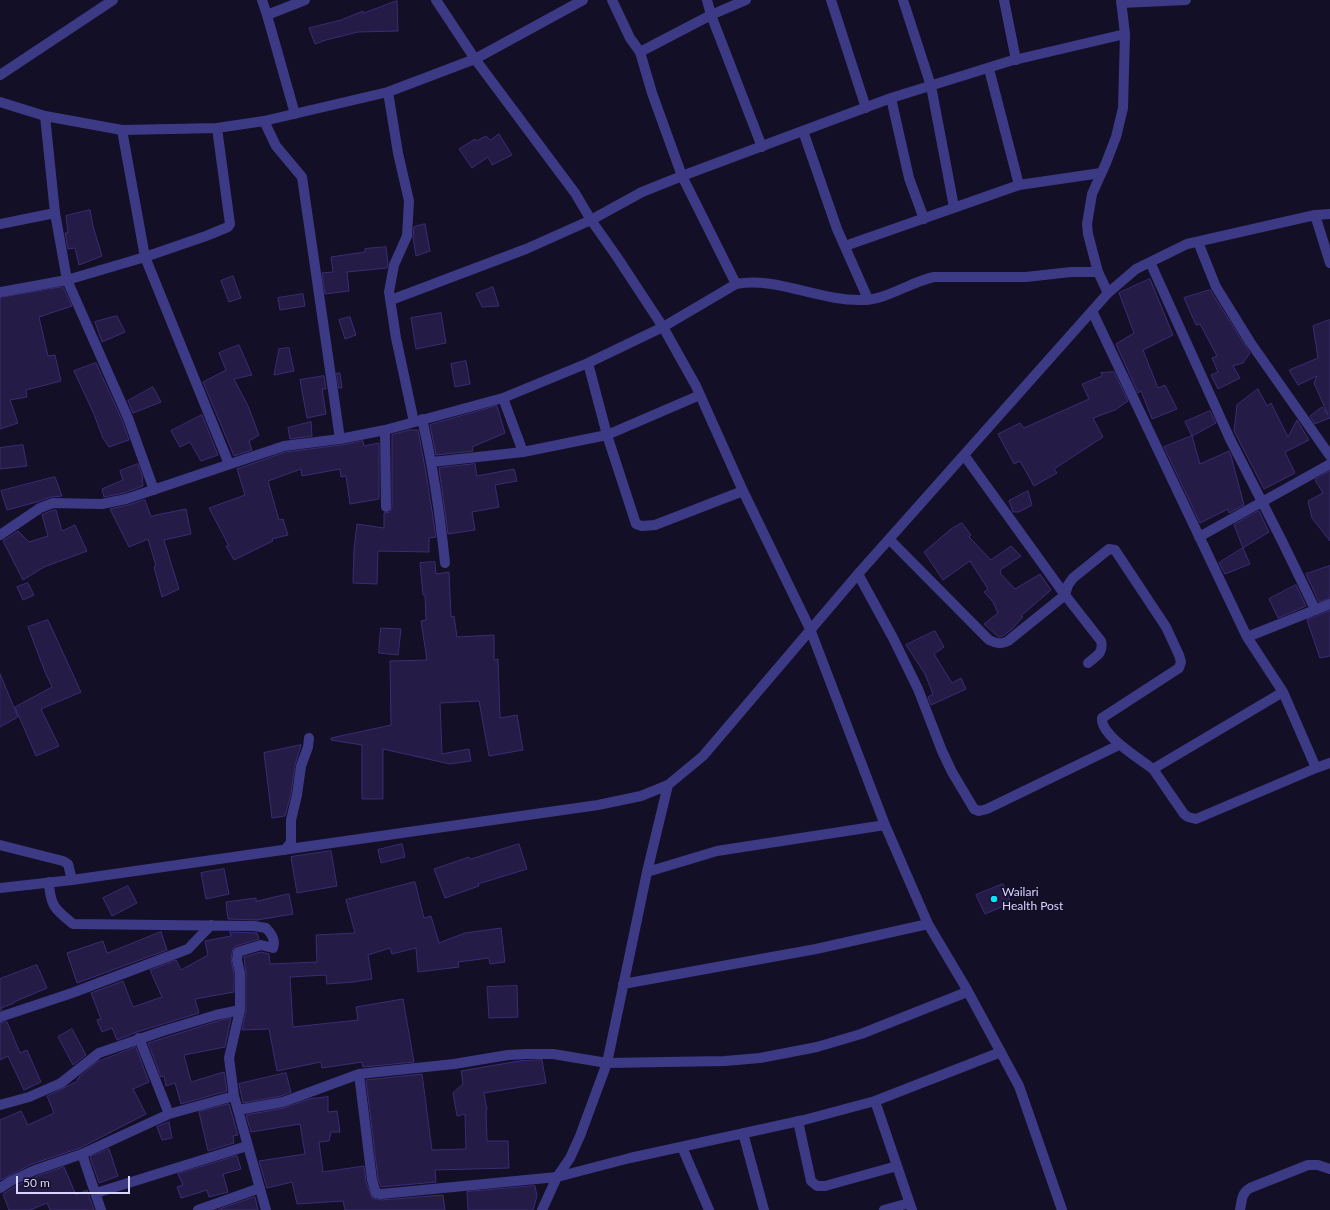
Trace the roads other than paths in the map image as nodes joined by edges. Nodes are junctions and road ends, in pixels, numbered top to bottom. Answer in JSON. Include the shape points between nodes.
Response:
{"nodes":[{"id":1,"x":113,"y":0,"type":"edge"},
{"id":2,"x":262,"y":0,"type":"edge"},
{"id":3,"x":305,"y":0,"type":"edge"},
{"id":4,"x":436,"y":0,"type":"edge"},
{"id":5,"x":583,"y":0,"type":"edge"},
{"id":6,"x":612,"y":0,"type":"edge"},
{"id":7,"x":707,"y":0,"type":"edge"},
{"id":8,"x":746,"y":0,"type":"edge"},
{"id":9,"x":832,"y":0,"type":"edge"},
{"id":10,"x":903,"y":0,"type":"edge"},
{"id":11,"x":1004,"y":0,"type":"edge"},
{"id":12,"x":1186,"y":0,"type":"edge"},
{"id":13,"x":1121,"y":1,"type":"edge"},
{"id":14,"x":711,"y":15,"type":"junction"},
{"id":15,"x":268,"y":16,"type":"junction"},
{"id":16,"x":1124,"y":34,"type":"junction"},
{"id":17,"x":640,"y":52,"type":"junction"},
{"id":18,"x":475,"y":59,"type":"junction"},
{"id":19,"x":1016,"y":60,"type":"junction"},
{"id":20,"x":989,"y":68,"type":"junction"},
{"id":21,"x":0,"y":75,"type":"edge"},
{"id":22,"x":931,"y":86,"type":"junction"},
{"id":23,"x":388,"y":92,"type":"junction"},
{"id":24,"x":891,"y":98,"type":"junction"},
{"id":25,"x":0,"y":102,"type":"edge"},
{"id":26,"x":866,"y":108,"type":"junction"},
{"id":27,"x":295,"y":114,"type":"junction"},
{"id":28,"x":45,"y":116,"type":"junction"},
{"id":29,"x":264,"y":121,"type":"junction"},
{"id":30,"x":218,"y":128,"type":"junction"},
{"id":31,"x":122,"y":130,"type":"junction"},
{"id":32,"x":803,"y":131,"type":"junction"},
{"id":33,"x":762,"y":147,"type":"junction"},
{"id":34,"x":1101,"y":173,"type":"junction"},
{"id":35,"x":682,"y":176,"type":"junction"},
{"id":36,"x":1019,"y":186,"type":"junction"},
{"id":37,"x":954,"y":208,"type":"junction"},
{"id":38,"x":55,"y":213,"type":"junction"},
{"id":39,"x":1330,"y":214,"type":"edge"},
{"id":40,"x":1315,"y":215,"type":"junction"},
{"id":41,"x":924,"y":219,"type":"junction"},
{"id":42,"x":591,"y":220,"type":"junction"},
{"id":43,"x":0,"y":224,"type":"edge"},
{"id":44,"x":1198,"y":242,"type":"junction"},
{"id":45,"x":845,"y":246,"type":"junction"},
{"id":46,"x":145,"y":257,"type":"junction"},
{"id":47,"x":1150,"y":262,"type":"junction"},
{"id":48,"x":1330,"y":263,"type":"edge"},
{"id":49,"x":1098,"y":272,"type":"junction"},
{"id":50,"x":67,"y":280,"type":"junction"},
{"id":51,"x":736,"y":284,"type":"junction"},
{"id":52,"x":0,"y":292,"type":"edge"},
{"id":53,"x":1108,"y":293,"type":"junction"},
{"id":54,"x":868,"y":299,"type":"junction"},
{"id":55,"x":391,"y":300,"type":"junction"},
{"id":56,"x":1092,"y":311,"type":"junction"},
{"id":57,"x":663,"y":328,"type":"junction"},
{"id":58,"x":588,"y":363,"type":"junction"},
{"id":59,"x":700,"y":395,"type":"junction"},
{"id":60,"x":503,"y":398,"type":"junction"},
{"id":61,"x":418,"y":421,"type":"junction"},
{"id":62,"x":385,"y":430,"type":"junction"},
{"id":63,"x":607,"y":435,"type":"junction"},
{"id":64,"x":340,"y":439,"type":"junction"},
{"id":65,"x":523,"y":452,"type":"junction"},
{"id":66,"x":964,"y":455,"type":"junction"},
{"id":67,"x":1330,"y":456,"type":"edge"},
{"id":68,"x":432,"y":462,"type":"junction"},
{"id":69,"x":229,"y":464,"type":"junction"},
{"id":70,"x":1330,"y":464,"type":"edge"},
{"id":71,"x":154,"y":490,"type":"junction"},
{"id":72,"x":743,"y":491,"type":"junction"},
{"id":73,"x":1262,"y":503,"type":"junction"},
{"id":74,"x":386,"y":507,"type":"dead end"},
{"id":75,"x":0,"y":533,"type":"edge"},
{"id":76,"x":1199,"y":537,"type":"junction"},
{"id":77,"x":889,"y":539,"type":"junction"},
{"id":78,"x":445,"y":563,"type":"dead end"},
{"id":79,"x":858,"y":574,"type":"junction"},
{"id":80,"x":1065,"y":596,"type":"junction"},
{"id":81,"x":1330,"y":604,"type":"edge"},
{"id":82,"x":1315,"y":609,"type":"junction"},
{"id":83,"x":810,"y":629,"type":"junction"},
{"id":84,"x":1247,"y":637,"type":"junction"},
{"id":85,"x":1088,"y":663,"type":"dead end"},
{"id":86,"x":1283,"y":692,"type":"junction"},
{"id":87,"x":309,"y":738,"type":"dead end"},
{"id":88,"x":1119,"y":744,"type":"junction"},
{"id":89,"x":1330,"y":763,"type":"edge"},
{"id":90,"x":1316,"y":768,"type":"junction"},
{"id":91,"x":1153,"y":769,"type":"junction"},
{"id":92,"x":668,"y":786,"type":"junction"},
{"id":93,"x":885,"y":825,"type":"junction"},
{"id":94,"x":0,"y":845,"type":"edge"},
{"id":95,"x":285,"y":850,"type":"junction"},
{"id":96,"x":647,"y":872,"type":"junction"},
{"id":97,"x":72,"y":880,"type":"junction"},
{"id":98,"x":49,"y":882,"type":"junction"},
{"id":99,"x":0,"y":888,"type":"edge"},
{"id":100,"x":928,"y":924,"type":"junction"},
{"id":101,"x":210,"y":925,"type":"junction"},
{"id":102,"x":623,"y":984,"type":"junction"},
{"id":103,"x":967,"y":992,"type":"junction"},
{"id":104,"x":240,"y":1010,"type":"junction"},
{"id":105,"x":0,"y":1017,"type":"edge"},
{"id":106,"x":139,"y":1038,"type":"junction"},
{"id":107,"x":1001,"y":1052,"type":"junction"},
{"id":108,"x":607,"y":1063,"type":"junction"},
{"id":109,"x":359,"y":1074,"type":"junction"},
{"id":110,"x":234,"y":1096,"type":"junction"},
{"id":111,"x":876,"y":1101,"type":"junction"},
{"id":112,"x":0,"y":1105,"type":"edge"},
{"id":113,"x":238,"y":1110,"type":"junction"},
{"id":114,"x":169,"y":1114,"type":"junction"},
{"id":115,"x":798,"y":1121,"type":"junction"},
{"id":116,"x":743,"y":1133,"type":"junction"},
{"id":117,"x":247,"y":1146,"type":"junction"},
{"id":118,"x":682,"y":1147,"type":"junction"},
{"id":119,"x":82,"y":1154,"type":"junction"},
{"id":120,"x":897,"y":1166,"type":"junction"},
{"id":121,"x":1330,"y":1169,"type":"edge"},
{"id":122,"x":557,"y":1177,"type":"junction"},
{"id":123,"x":0,"y":1188,"type":"edge"},
{"id":124,"x":260,"y":1188,"type":"junction"},
{"id":125,"x":96,"y":1194,"type":"junction"},
{"id":126,"x":911,"y":1206,"type":"edge"},
{"id":127,"x":762,"y":1209,"type":"edge"},
{"id":128,"x":101,"y":1210,"type":"edge"},
{"id":129,"x":198,"y":1210,"type":"edge"},
{"id":130,"x":266,"y":1210,"type":"edge"},
{"id":131,"x":542,"y":1210,"type":"edge"},
{"id":132,"x":709,"y":1210,"type":"edge"},
{"id":133,"x":884,"y":1210,"type":"edge"},
{"id":134,"x":1062,"y":1210,"type":"edge"},
{"id":135,"x":1240,"y":1210,"type":"edge"}],
"edges":[{"from":1,"to":21,"type":"street"},
{"from":2,"to":15,"type":"street"},
{"from":3,"to":15,"type":"street"},
{"from":4,"to":18,"type":"street"},
{"from":5,"to":18,"type":"street"},
{"from":6,"to":17,"type":"street","via":[[630,38]]},
{"from":7,"to":14,"type":"street"},
{"from":8,"to":14,"type":"street"},
{"from":9,"to":26,"type":"street"},
{"from":10,"to":22,"type":"street"},
{"from":11,"to":19,"type":"street"},
{"from":12,"to":13,"type":"street"},
{"from":13,"to":16,"type":"street"},
{"from":14,"to":17,"type":"street"},
{"from":14,"to":33,"type":"street"},
{"from":15,"to":27,"type":"street"},
{"from":16,"to":19,"type":"street"},
{"from":16,"to":34,"type":"street","via":[[1123,108],[1116,137]]},
{"from":17,"to":35,"type":"street"},
{"from":18,"to":23,"type":"street"},
{"from":18,"to":42,"type":"street","via":[[575,193]]},
{"from":19,"to":20,"type":"street"},
{"from":20,"to":22,"type":"street"},
{"from":20,"to":36,"type":"street"},
{"from":22,"to":24,"type":"street"},
{"from":22,"to":37,"type":"street"},
{"from":23,"to":27,"type":"street"},
{"from":23,"to":55,"type":"street","via":[[409,201],[406,236],[394,264],[389,292]]},
{"from":24,"to":26,"type":"street"},
{"from":24,"to":41,"type":"street","via":[[909,178]]},
{"from":25,"to":28,"type":"street"},
{"from":26,"to":32,"type":"street"},
{"from":27,"to":29,"type":"street"},
{"from":28,"to":31,"type":"street"},
{"from":28,"to":38,"type":"street"},
{"from":29,"to":30,"type":"street"},
{"from":29,"to":64,"type":"street","via":[[276,146],[302,177]]},
{"from":30,"to":31,"type":"street"},
{"from":30,"to":46,"type":"street","via":[[230,224],[206,236]]},
{"from":31,"to":46,"type":"street"},
{"from":32,"to":33,"type":"street"},
{"from":32,"to":45,"type":"street"},
{"from":33,"to":35,"type":"street"},
{"from":34,"to":36,"type":"street"},
{"from":34,"to":49,"type":"street","via":[[1092,194],[1087,224]]},
{"from":35,"to":42,"type":"street","via":[[637,194]]},
{"from":35,"to":51,"type":"street"},
{"from":36,"to":37,"type":"street"},
{"from":37,"to":41,"type":"street"},
{"from":38,"to":43,"type":"street"},
{"from":38,"to":50,"type":"street"},
{"from":39,"to":40,"type":"street"},
{"from":40,"to":44,"type":"street"},
{"from":40,"to":48,"type":"street"},
{"from":41,"to":45,"type":"street"},
{"from":42,"to":55,"type":"street","via":[[526,249]]},
{"from":42,"to":57,"type":"street"},
{"from":44,"to":47,"type":"street","via":[[1187,244]]},
{"from":44,"to":67,"type":"street","via":[[1216,287],[1250,342]]},
{"from":45,"to":54,"type":"street"},
{"from":46,"to":50,"type":"street"},
{"from":46,"to":69,"type":"street"},
{"from":47,"to":53,"type":"street","via":[[1136,269]]},
{"from":47,"to":73,"type":"street","via":[[1230,439]]},
{"from":49,"to":53,"type":"street"},
{"from":49,"to":54,"type":"street","via":[[1026,277],[934,277],[878,298]]},
{"from":50,"to":52,"type":"street"},
{"from":50,"to":71,"type":"street","via":[[128,418]]},
{"from":51,"to":54,"type":"street","via":[[767,283],[813,294]]},
{"from":51,"to":57,"type":"street"},
{"from":53,"to":56,"type":"street"},
{"from":55,"to":61,"type":"street","via":[[396,338]]},
{"from":56,"to":66,"type":"street"},
{"from":56,"to":76,"type":"street"},
{"from":57,"to":58,"type":"street"},
{"from":57,"to":59,"type":"street"},
{"from":58,"to":60,"type":"street"},
{"from":58,"to":63,"type":"street"},
{"from":59,"to":63,"type":"street"},
{"from":59,"to":72,"type":"street"},
{"from":60,"to":61,"type":"street"},
{"from":60,"to":65,"type":"street"},
{"from":61,"to":62,"type":"street"},
{"from":61,"to":68,"type":"street"},
{"from":62,"to":64,"type":"street"},
{"from":62,"to":74,"type":"street"},
{"from":63,"to":65,"type":"street"},
{"from":63,"to":72,"type":"street","via":[[636,524],[655,524]]},
{"from":64,"to":69,"type":"street","via":[[284,446]]},
{"from":65,"to":68,"type":"street"},
{"from":66,"to":77,"type":"street"},
{"from":66,"to":80,"type":"street"},
{"from":68,"to":78,"type":"street"},
{"from":69,"to":71,"type":"street"},
{"from":70,"to":73,"type":"street"},
{"from":71,"to":75,"type":"street","via":[[102,504],[53,503],[40,508]]},
{"from":72,"to":83,"type":"street"},
{"from":73,"to":76,"type":"street"},
{"from":73,"to":82,"type":"street"},
{"from":76,"to":84,"type":"street"},
{"from":77,"to":79,"type":"street"},
{"from":77,"to":80,"type":"street","via":[[989,640],[998,644],[1008,642]]},
{"from":79,"to":83,"type":"street"},
{"from":79,"to":88,"type":"street","via":[[915,683],[942,751],[974,810],[987,809]]},
{"from":80,"to":85,"type":"street","via":[[1103,647],[1102,651]]},
{"from":80,"to":88,"type":"street","via":[[1072,578],[1109,549],[1115,550],[1166,627],[1180,655],[1179,668],[1102,718],[1103,726]]},
{"from":81,"to":82,"type":"street"},
{"from":82,"to":84,"type":"street"},
{"from":83,"to":92,"type":"street","via":[[703,756]]},
{"from":83,"to":93,"type":"street"},
{"from":84,"to":86,"type":"street"},
{"from":86,"to":90,"type":"street"},
{"from":86,"to":91,"type":"street"},
{"from":87,"to":95,"type":"street","via":[[291,820],[291,842]]},
{"from":88,"to":91,"type":"street"},
{"from":89,"to":90,"type":"street"},
{"from":90,"to":91,"type":"street","via":[[1196,819],[1184,814]]},
{"from":92,"to":95,"type":"street","via":[[641,796],[598,805]]},
{"from":92,"to":96,"type":"street"},
{"from":93,"to":96,"type":"street","via":[[716,851]]},
{"from":93,"to":100,"type":"street"},
{"from":94,"to":97,"type":"street","via":[[63,861],[68,864]]},
{"from":95,"to":97,"type":"street"},
{"from":96,"to":102,"type":"street"},
{"from":97,"to":98,"type":"street"},
{"from":98,"to":99,"type":"street"},
{"from":98,"to":101,"type":"street","via":[[50,897],[56,909],[73,924]]},
{"from":100,"to":102,"type":"street","via":[[816,949]]},
{"from":100,"to":103,"type":"street"},
{"from":101,"to":104,"type":"street","via":[[266,928],[273,936],[273,948],[261,945],[238,952]]},
{"from":101,"to":105,"type":"street","via":[[188,949]]},
{"from":102,"to":108,"type":"street"},
{"from":103,"to":107,"type":"street"},
{"from":103,"to":108,"type":"street","via":[[861,1034],[817,1047],[767,1057],[725,1061]]},
{"from":104,"to":106,"type":"street"},
{"from":104,"to":110,"type":"street","via":[[229,1058]]},
{"from":106,"to":112,"type":"street","via":[[99,1052],[60,1083],[29,1098]]},
{"from":106,"to":114,"type":"street"},
{"from":107,"to":111,"type":"street"},
{"from":107,"to":134,"type":"street","via":[[1019,1086]]},
{"from":108,"to":109,"type":"street","via":[[553,1054],[528,1054]]},
{"from":108,"to":122,"type":"street","via":[[580,1136],[570,1158]]},
{"from":109,"to":113,"type":"street","via":[[283,1102]]},
{"from":109,"to":122,"type":"street","via":[[372,1180],[376,1193]]},
{"from":110,"to":113,"type":"street"},
{"from":110,"to":114,"type":"street"},
{"from":111,"to":115,"type":"street"},
{"from":111,"to":120,"type":"street"},
{"from":113,"to":117,"type":"street"},
{"from":114,"to":119,"type":"street"},
{"from":115,"to":116,"type":"street"},
{"from":115,"to":120,"type":"street","via":[[811,1181],[817,1186]]},
{"from":116,"to":118,"type":"street"},
{"from":116,"to":127,"type":"street"},
{"from":117,"to":124,"type":"street"},
{"from":117,"to":125,"type":"street"},
{"from":118,"to":122,"type":"street"},
{"from":118,"to":132,"type":"street"},
{"from":119,"to":123,"type":"street","via":[[35,1170]]},
{"from":119,"to":125,"type":"street"},
{"from":120,"to":126,"type":"street"},
{"from":121,"to":135,"type":"street","via":[[1308,1165],[1245,1190]]},
{"from":122,"to":131,"type":"street"},
{"from":124,"to":129,"type":"street"},
{"from":124,"to":130,"type":"street"},
{"from":125,"to":128,"type":"street"},
{"from":126,"to":133,"type":"street"}]}
